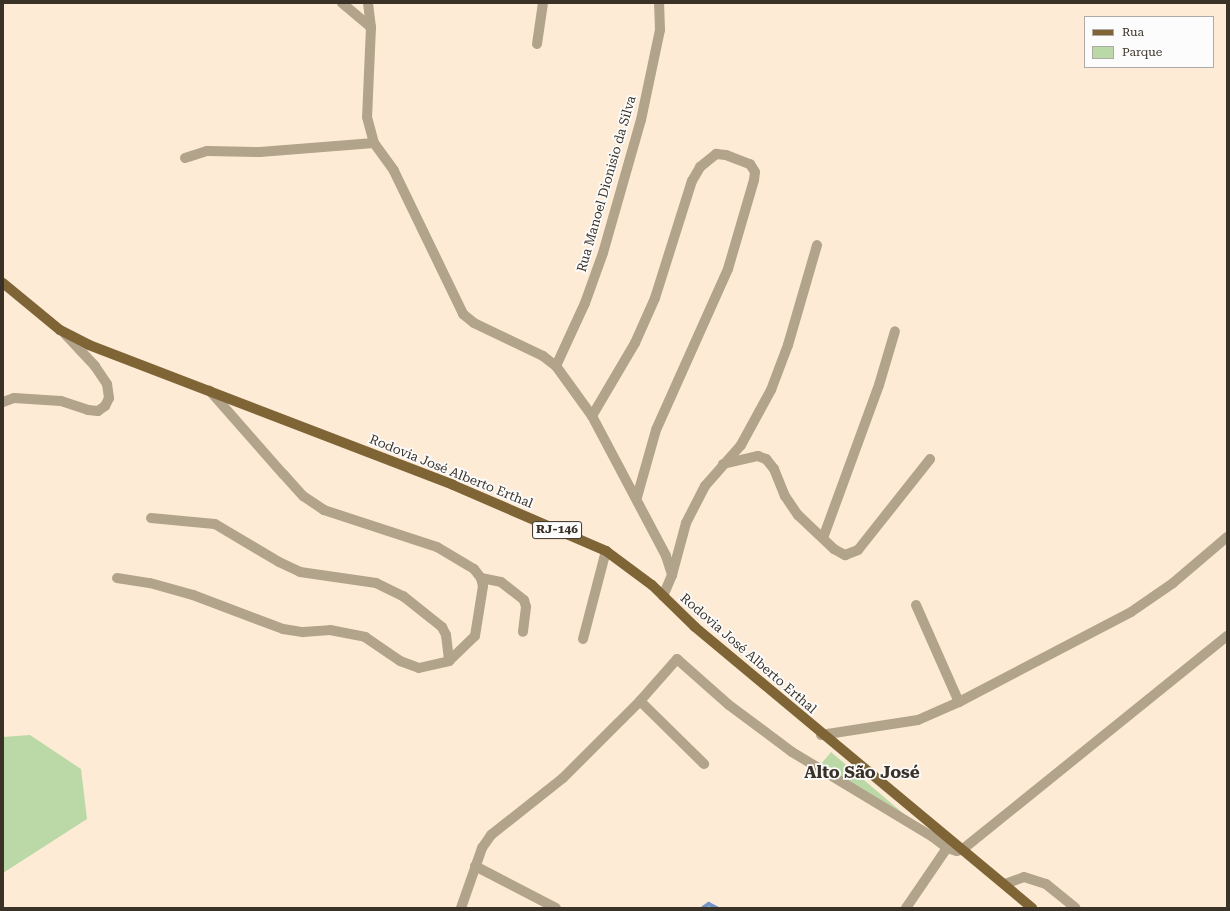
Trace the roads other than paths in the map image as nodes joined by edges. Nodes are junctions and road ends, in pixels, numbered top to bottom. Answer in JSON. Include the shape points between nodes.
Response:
{"nodes":[{"id":1,"x":342,"y":3,"type":"edge"},
{"id":2,"x":368,"y":3,"type":"edge"},
{"id":3,"x":542,"y":3,"type":"edge"},
{"id":4,"x":659,"y":3,"type":"edge"},
{"id":5,"x":371,"y":27,"type":"junction"},
{"id":6,"x":537,"y":44,"type":"dead end"},
{"id":7,"x":374,"y":143,"type":"junction"},
{"id":8,"x":185,"y":158,"type":"dead end"},
{"id":9,"x":817,"y":245,"type":"dead end"},
{"id":10,"x":3,"y":283,"type":"edge"},
{"id":11,"x":60,"y":330,"type":"junction"},
{"id":12,"x":895,"y":331,"type":"dead end"},
{"id":13,"x":556,"y":366,"type":"junction"},
{"id":14,"x":210,"y":391,"type":"junction"},
{"id":15,"x":3,"y":402,"type":"edge"},
{"id":16,"x":592,"y":416,"type":"junction"},
{"id":17,"x":930,"y":459,"type":"dead end"},
{"id":18,"x":723,"y":464,"type":"junction"},
{"id":19,"x":637,"y":497,"type":"junction"},
{"id":20,"x":151,"y":518,"type":"dead end"},
{"id":21,"x":1227,"y":537,"type":"edge"},
{"id":22,"x":823,"y":538,"type":"junction"},
{"id":23,"x":606,"y":551,"type":"junction"},
{"id":24,"x":672,"y":575,"type":"junction"},
{"id":25,"x":117,"y":578,"type":"dead end"},
{"id":26,"x":481,"y":578,"type":"junction"},
{"id":27,"x":663,"y":596,"type":"junction"},
{"id":28,"x":916,"y":605,"type":"dead end"},
{"id":29,"x":524,"y":632,"type":"dead end"},
{"id":30,"x":1227,"y":636,"type":"edge"},
{"id":31,"x":583,"y":639,"type":"dead end"},
{"id":32,"x":449,"y":661,"type":"junction"},
{"id":33,"x":640,"y":701,"type":"junction"},
{"id":34,"x":959,"y":702,"type":"junction"},
{"id":35,"x":822,"y":735,"type":"junction"},
{"id":36,"x":704,"y":764,"type":"dead end"},
{"id":37,"x":947,"y":848,"type":"junction"},
{"id":38,"x":963,"y":849,"type":"junction"},
{"id":39,"x":475,"y":866,"type":"junction"},
{"id":40,"x":1005,"y":884,"type":"junction"},
{"id":41,"x":461,"y":908,"type":"edge"},
{"id":42,"x":556,"y":908,"type":"edge"},
{"id":43,"x":906,"y":908,"type":"edge"},
{"id":44,"x":1032,"y":908,"type":"edge"},
{"id":45,"x":1076,"y":908,"type":"edge"}],
"edges":[{"from":1,"to":5,"type":"street"},
{"from":2,"to":5,"type":"street"},
{"from":3,"to":6,"type":"street"},
{"from":4,"to":13,"type":"street","name":"Rua Manoel Dionisio da Silva","via":[[660,30],[634,142],[603,253]]},
{"from":5,"to":7,"type":"street","via":[[367,118]]},
{"from":7,"to":8,"type":"street","via":[[260,152],[207,151]]},
{"from":7,"to":13,"type":"street","via":[[394,171],[463,314],[474,322],[522,344]]},
{"from":9,"to":18,"type":"street","via":[[788,345],[771,390],[741,445]]},
{"from":10,"to":11,"type":"main road","name":"Rodovia José Alberto Erthal","number":"RJ-146"},
{"from":11,"to":14,"type":"main road","name":"Rodovia José Alberto Erthal","number":"RJ-146","via":[[136,365]]},
{"from":11,"to":15,"type":"street","via":[[88,357],[107,384],[109,398],[105,406],[98,411],[61,401],[14,398]]},
{"from":12,"to":22,"type":"street","via":[[857,450]]},
{"from":13,"to":16,"type":"street"},
{"from":14,"to":23,"type":"main road","name":"Rodovia José Alberto Erthal","number":"RJ-146","via":[[453,485]]},
{"from":14,"to":26,"type":"street","via":[[303,496],[324,510],[437,547],[464,561]]},
{"from":16,"to":19,"type":"street","via":[[628,485]]},
{"from":16,"to":19,"type":"street","via":[[635,343],[655,298],[692,181],[700,167],[716,154],[750,164],[754,180],[728,269],[656,430]]},
{"from":17,"to":22,"type":"street","via":[[858,550],[845,555]]},
{"from":18,"to":22,"type":"street","via":[[758,456],[766,459],[798,515]]},
{"from":18,"to":24,"type":"street","via":[[705,486],[686,522]]},
{"from":19,"to":24,"type":"street","via":[[657,535]]},
{"from":20,"to":32,"type":"street","via":[[215,524],[300,572],[376,583],[403,596],[442,627],[446,635]]},
{"from":21,"to":34,"type":"street","via":[[1173,582],[1131,612]]},
{"from":23,"to":27,"type":"main road","name":"Rodovia José Alberto Erthal","number":"RJ-146"},
{"from":23,"to":31,"type":"street"},
{"from":24,"to":27,"type":"street"},
{"from":25,"to":32,"type":"street","via":[[150,583],[186,593],[283,629],[303,632],[330,630],[365,637],[409,665],[419,668]]},
{"from":26,"to":29,"type":"street","via":[[502,582],[524,600]]},
{"from":26,"to":32,"type":"street","via":[[482,604],[475,636]]},
{"from":27,"to":35,"type":"main road","name":"Rodovia José Alberto Erthal","number":"RJ-146","via":[[694,627]]},
{"from":28,"to":34,"type":"street"},
{"from":30,"to":38,"type":"street"},
{"from":33,"to":36,"type":"street"},
{"from":33,"to":37,"type":"street","via":[[677,659],[729,706],[792,752]]},
{"from":33,"to":39,"type":"street","via":[[563,778],[491,835]]},
{"from":34,"to":35,"type":"street","via":[[918,720]]},
{"from":35,"to":38,"type":"main road","name":"Rodovia José Alberto Erthal","number":"RJ-146"},
{"from":37,"to":38,"type":"street"},
{"from":37,"to":43,"type":"street"},
{"from":38,"to":40,"type":"main road","name":"Rodovia José Alberto Erthal","number":"RJ-146"},
{"from":39,"to":41,"type":"street"},
{"from":39,"to":42,"type":"street"},
{"from":40,"to":44,"type":"main road","name":"Rodovia José Alberto Erthal","number":"RJ-146"},
{"from":40,"to":45,"type":"street","via":[[1024,878],[1046,884]]}]}
